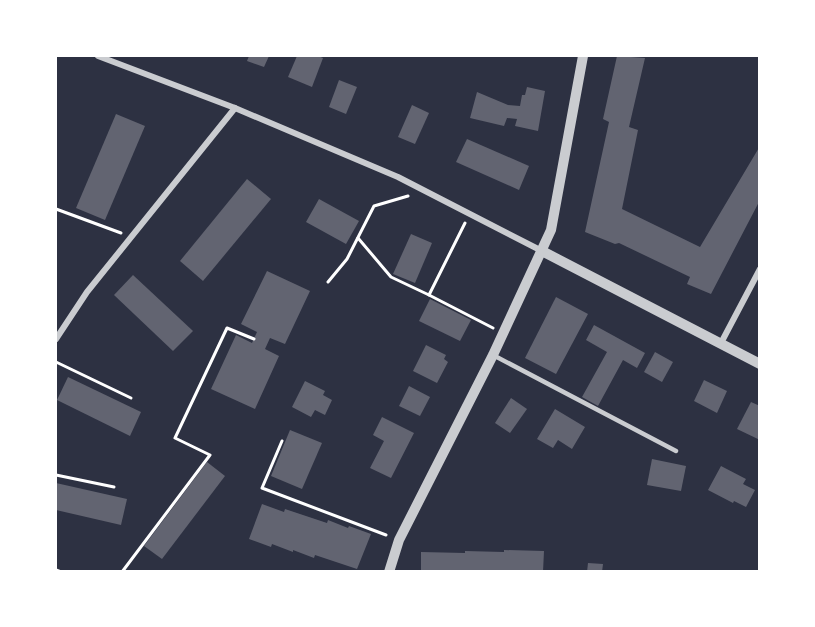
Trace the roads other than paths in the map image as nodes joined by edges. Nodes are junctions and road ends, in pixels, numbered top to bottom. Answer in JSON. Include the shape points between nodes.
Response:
{"nodes":[{"id":1,"x":98,"y":56,"type":"edge"},
{"id":2,"x":583,"y":56,"type":"edge"},
{"id":3,"x":235,"y":108,"type":"junction"},
{"id":4,"x":542,"y":251,"type":"junction"},
{"id":5,"x":759,"y":269,"type":"edge"},
{"id":6,"x":56,"y":339,"type":"edge"},
{"id":7,"x":721,"y":343,"type":"junction"},
{"id":8,"x":493,"y":355,"type":"junction"},
{"id":9,"x":759,"y":364,"type":"edge"},
{"id":10,"x":676,"y":451,"type":"dead end"},
{"id":11,"x":389,"y":572,"type":"edge"}],
"edges":[{"from":1,"to":3,"type":"street"},
{"from":2,"to":4,"type":"street","via":[[551,230]]},
{"from":3,"to":4,"type":"street","via":[[398,177]]},
{"from":3,"to":6,"type":"street","via":[[87,292]]},
{"from":4,"to":7,"type":"street"},
{"from":4,"to":8,"type":"street"},
{"from":5,"to":7,"type":"street"},
{"from":7,"to":9,"type":"street"},
{"from":8,"to":10,"type":"lane"},
{"from":8,"to":11,"type":"street","via":[[399,540]]}]}
